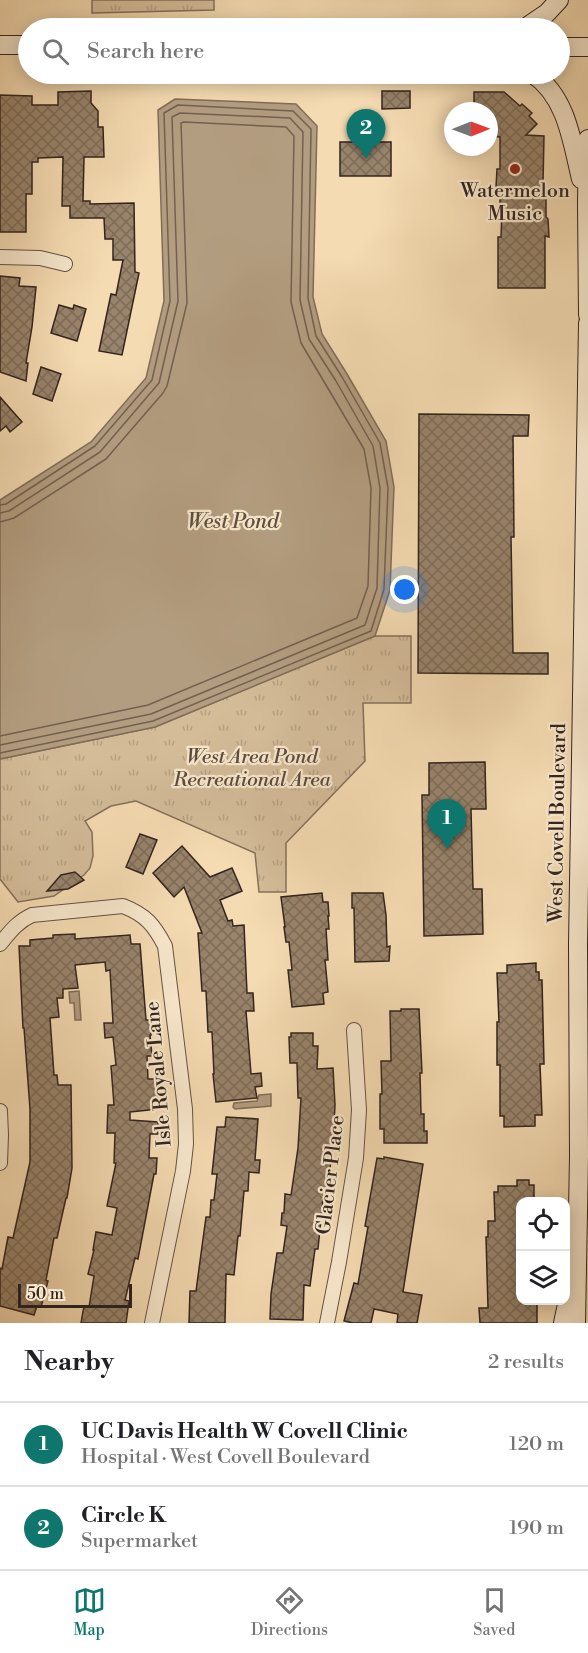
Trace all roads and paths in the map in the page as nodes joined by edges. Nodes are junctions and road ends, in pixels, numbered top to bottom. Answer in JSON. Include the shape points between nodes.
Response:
{"nodes":[{"id":1,"x":559,"y":0,"type":"edge"},
{"id":2,"x":540,"y":18,"type":"edge"},
{"id":3,"x":0,"y":45,"type":"edge"},
{"id":4,"x":18,"y":45,"type":"edge"},
{"id":5,"x":570,"y":47,"type":"edge"},
{"id":6,"x":588,"y":47,"type":"edge"},
{"id":7,"x":546,"y":84,"type":"edge"},
{"id":8,"x":588,"y":139,"type":"edge"},
{"id":9,"x":587,"y":204,"type":"edge"},
{"id":10,"x":0,"y":257,"type":"edge"},
{"id":11,"x":65,"y":264,"type":"dead end"},
{"id":12,"x":588,"y":315,"type":"edge"},
{"id":13,"x":588,"y":323,"type":"edge"},
{"id":14,"x":0,"y":944,"type":"edge"},
{"id":15,"x":354,"y":1030,"type":"dead end"},
{"id":16,"x":0,"y":1111,"type":"edge"},
{"id":17,"x":0,"y":1163,"type":"edge"},
{"id":18,"x":577,"y":1252,"type":"junction"},
{"id":19,"x":152,"y":1323,"type":"edge"},
{"id":20,"x":327,"y":1323,"type":"edge"},
{"id":21,"x":563,"y":1323,"type":"edge"},
{"id":22,"x":576,"y":1323,"type":"edge"}],
"edges":[{"from":1,"to":2,"type":"main road"},
{"from":3,"to":4,"type":"main road"},
{"from":5,"to":6,"type":"main road"},
{"from":7,"to":9,"type":"main road","via":[[564,115]]},
{"from":8,"to":9,"type":"main road"},
{"from":9,"to":12,"type":"main road"},
{"from":10,"to":11,"type":"street","via":[[40,258]]},
{"from":13,"to":18,"type":"main road","name":"West Covell Boulevard"},
{"from":14,"to":19,"type":"street","name":"Isle Royale Lane","via":[[14,927],[32,915],[123,906],[148,920],[165,946],[186,1144]]},
{"from":15,"to":20,"type":"street","name":"Glacier Place","via":[[359,1110],[356,1158]]},
{"from":16,"to":17,"type":"street"},
{"from":18,"to":21,"type":"main road"},
{"from":18,"to":22,"type":"main road","name":"West Covell Boulevard"}]}
